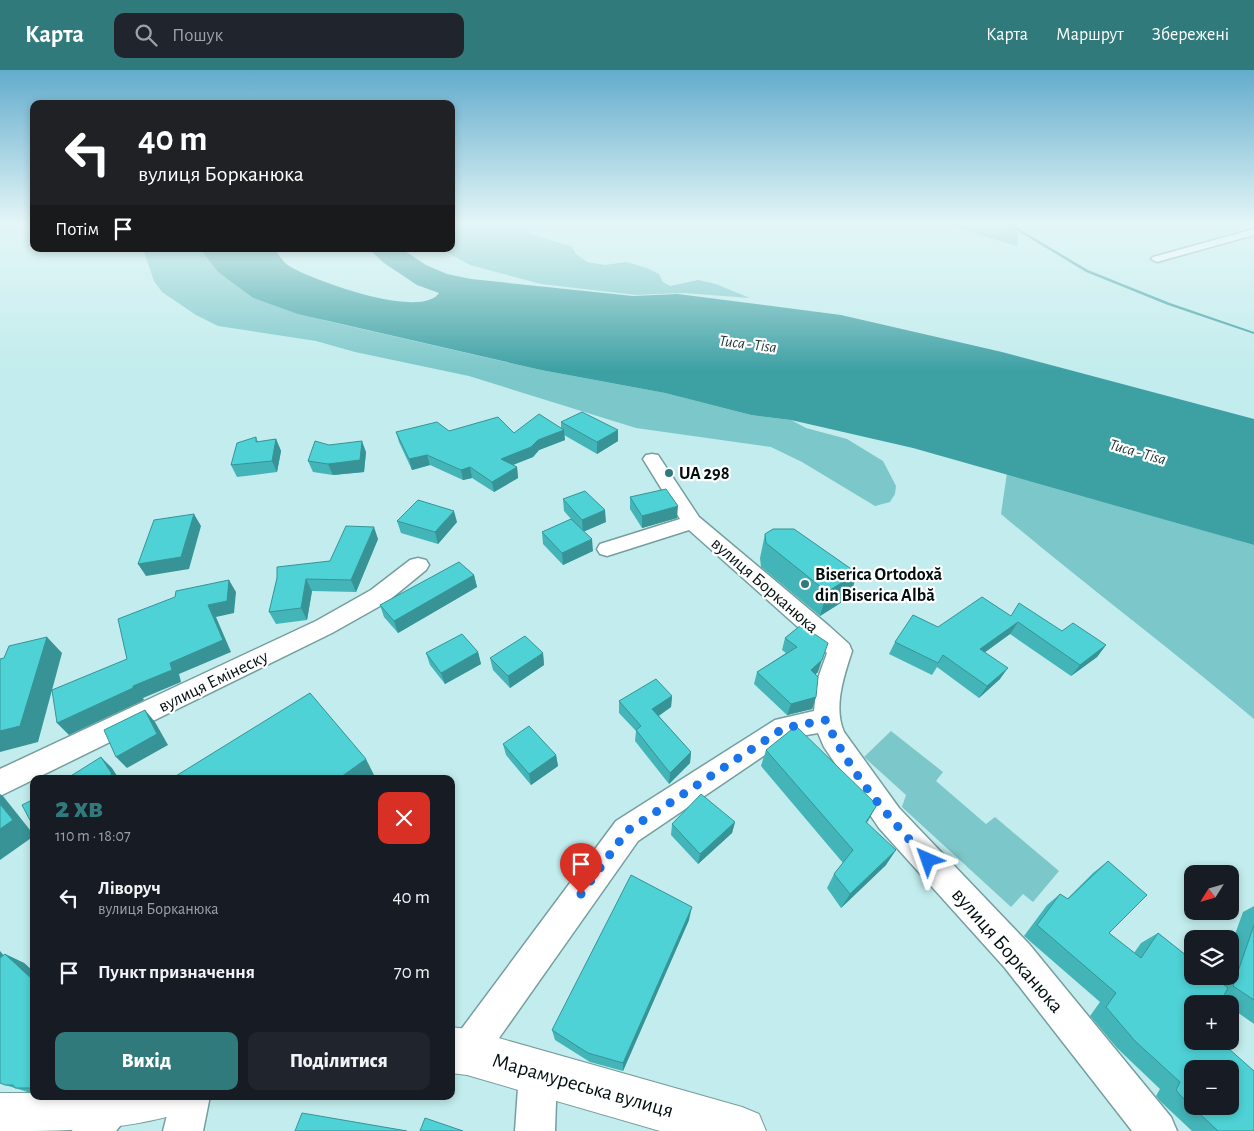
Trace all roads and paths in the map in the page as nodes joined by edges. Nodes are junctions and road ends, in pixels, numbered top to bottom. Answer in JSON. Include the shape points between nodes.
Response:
{"nodes":[{"id":1,"x":652,"y":459,"type":"dead end"},
{"id":2,"x":692,"y":522,"type":"junction"},
{"id":3,"x":607,"y":548,"type":"dead end"},
{"id":4,"x":418,"y":565,"type":"dead end"},
{"id":5,"x":826,"y":720,"type":"junction"},
{"id":6,"x":0,"y":783,"type":"edge"},
{"id":7,"x":459,"y":1051,"type":"edge"},
{"id":8,"x":538,"y":1073,"type":"junction"},
{"id":9,"x":152,"y":1100,"type":"edge"},
{"id":10,"x":190,"y":1100,"type":"edge"},
{"id":11,"x":0,"y":1117,"type":"edge"},
{"id":12,"x":101,"y":1119,"type":"edge"},
{"id":13,"x":183,"y":1131,"type":"edge"},
{"id":14,"x":535,"y":1131,"type":"edge"},
{"id":15,"x":742,"y":1131,"type":"edge"},
{"id":16,"x":1157,"y":1131,"type":"edge"}],
"edges":[{"from":1,"to":2,"type":"street","name":"вулиця Борканюка"},
{"from":2,"to":3,"type":"street"},
{"from":2,"to":5,"type":"street","name":"вулиця Борканюка","via":[[840,651],[830,681]]},
{"from":4,"to":6,"type":"street","name":"вулиця Емінеску","via":[[379,596],[324,627]]},
{"from":5,"to":7,"type":"street","via":[[784,728],[627,831]]},
{"from":5,"to":16,"type":"street","name":"вулиця Борканюка","via":[[834,740],[889,818],[1018,956]]},
{"from":7,"to":8,"type":"main road","name":"Марамуреська вулиця"},
{"from":8,"to":14,"type":"street"},
{"from":8,"to":15,"type":"main road","name":"Марамуреська вулиця"},
{"from":9,"to":12,"type":"main road"},
{"from":10,"to":13,"type":"street"},
{"from":11,"to":12,"type":"main road"}]}
